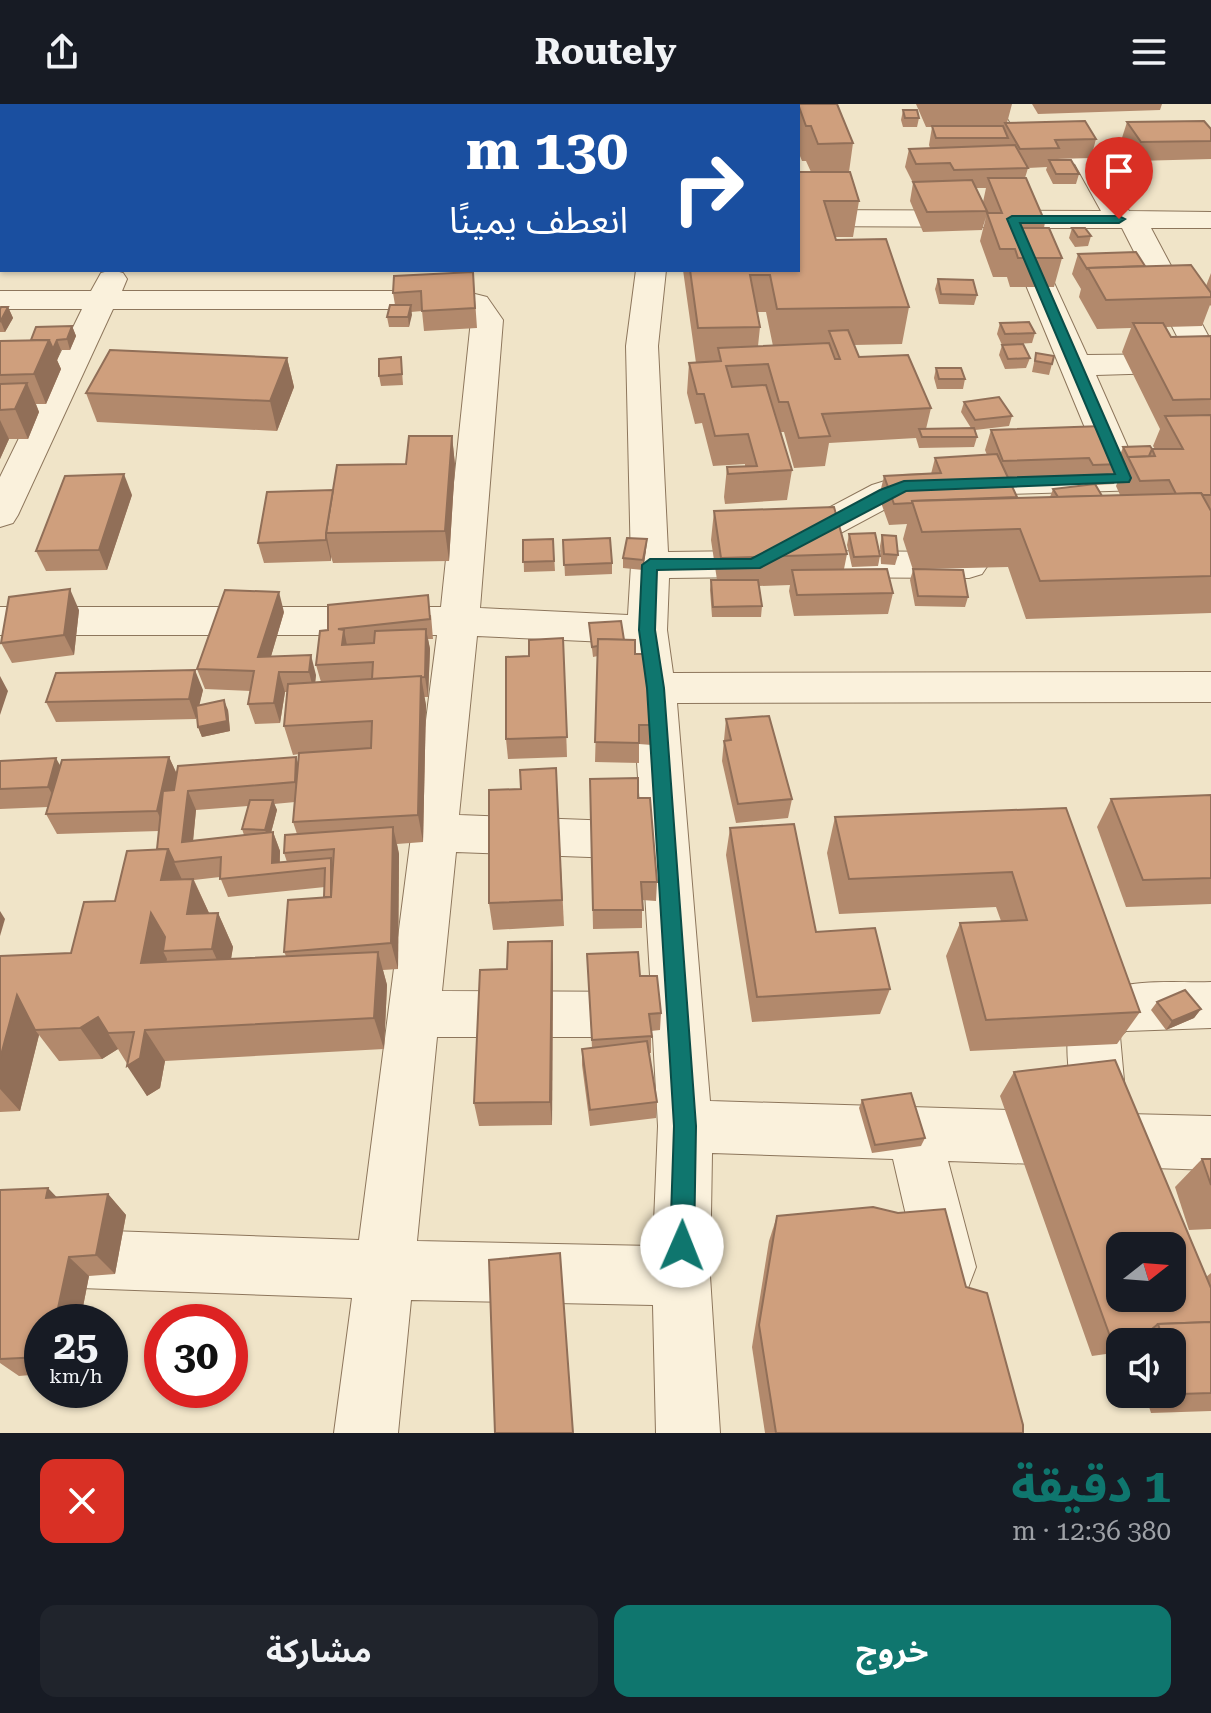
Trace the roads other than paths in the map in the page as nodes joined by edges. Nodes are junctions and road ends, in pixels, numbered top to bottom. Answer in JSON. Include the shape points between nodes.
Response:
{"nodes":[{"id":1,"x":986,"y":104,"type":"edge"},
{"id":2,"x":983,"y":155,"type":"edge"},
{"id":3,"x":1076,"y":155,"type":"junction"},
{"id":4,"x":800,"y":218,"type":"edge"},
{"id":5,"x":1012,"y":219,"type":"junction"},
{"id":6,"x":1126,"y":219,"type":"junction"},
{"id":7,"x":1211,"y":220,"type":"edge"},
{"id":8,"x":651,"y":272,"type":"edge"},
{"id":9,"x":108,"y":285,"type":"edge"},
{"id":10,"x":0,"y":300,"type":"edge"},
{"id":11,"x":1211,"y":300,"type":"edge"},
{"id":12,"x":1174,"y":301,"type":"junction"},
{"id":13,"x":1075,"y":365,"type":"junction"},
{"id":14,"x":1209,"y":368,"type":"edge"},
{"id":15,"x":1211,"y":477,"type":"edge"},
{"id":16,"x":1124,"y":478,"type":"junction"},
{"id":17,"x":0,"y":515,"type":"edge"},
{"id":18,"x":754,"y":564,"type":"junction"},
{"id":19,"x":650,"y":565,"type":"junction"},
{"id":20,"x":1006,"y":565,"type":"edge"},
{"id":21,"x":0,"y":621,"type":"edge"},
{"id":22,"x":459,"y":621,"type":"junction"},
{"id":23,"x":647,"y":630,"type":"junction"},
{"id":24,"x":1211,"y":687,"type":"edge"},
{"id":25,"x":655,"y":688,"type":"junction"},
{"id":26,"x":434,"y":833,"type":"junction"},
{"id":27,"x":666,"y":841,"type":"junction"},
{"id":28,"x":1211,"y":1005,"type":"edge"},
{"id":29,"x":414,"y":1014,"type":"junction"},
{"id":30,"x":678,"y":1015,"type":"junction"},
{"id":31,"x":685,"y":1126,"type":"junction"},
{"id":32,"x":914,"y":1133,"type":"junction"},
{"id":33,"x":1102,"y":1139,"type":"junction"},
{"id":34,"x":1211,"y":1143,"type":"edge"},
{"id":35,"x":0,"y":1256,"type":"edge"},
{"id":36,"x":384,"y":1270,"type":"junction"},
{"id":37,"x":681,"y":1276,"type":"junction"},
{"id":38,"x":959,"y":1313,"type":"edge"},
{"id":39,"x":366,"y":1433,"type":"edge"},
{"id":40,"x":688,"y":1433,"type":"edge"}],
"edges":[{"from":1,"to":3,"type":"street","via":[[1002,132]]},
{"from":2,"to":3,"type":"street"},
{"from":3,"to":6,"type":"street","via":[[1089,163]]},
{"from":4,"to":5,"type":"street"},
{"from":5,"to":6,"type":"street"},
{"from":5,"to":13,"type":"street"},
{"from":6,"to":7,"type":"street"},
{"from":6,"to":12,"type":"street"},
{"from":8,"to":19,"type":"street","via":[[642,346]]},
{"from":9,"to":10,"type":"street"},
{"from":9,"to":17,"type":"street"},
{"from":9,"to":22,"type":"street","via":[[476,303],[487,320]]},
{"from":11,"to":12,"type":"street"},
{"from":12,"to":14,"type":"street"},
{"from":13,"to":14,"type":"street"},
{"from":13,"to":16,"type":"street"},
{"from":15,"to":16,"type":"street"},
{"from":16,"to":18,"type":"street","via":[[904,486]]},
{"from":18,"to":19,"type":"street"},
{"from":18,"to":20,"type":"street"},
{"from":19,"to":23,"type":"street"},
{"from":21,"to":22,"type":"street"},
{"from":22,"to":23,"type":"street"},
{"from":22,"to":26,"type":"street"},
{"from":23,"to":25,"type":"street"},
{"from":24,"to":25,"type":"street"},
{"from":25,"to":27,"type":"street"},
{"from":26,"to":27,"type":"street"},
{"from":26,"to":29,"type":"street"},
{"from":27,"to":30,"type":"street"},
{"from":28,"to":33,"type":"street","via":[[1116,1009],[1102,1020],[1094,1033]]},
{"from":29,"to":30,"type":"street"},
{"from":29,"to":36,"type":"street"},
{"from":30,"to":31,"type":"street"},
{"from":31,"to":32,"type":"street"},
{"from":31,"to":37,"type":"street"},
{"from":32,"to":33,"type":"street"},
{"from":32,"to":38,"type":"street"},
{"from":33,"to":34,"type":"street"},
{"from":35,"to":36,"type":"street"},
{"from":36,"to":37,"type":"street"},
{"from":36,"to":39,"type":"street"},
{"from":37,"to":40,"type":"street"}]}
